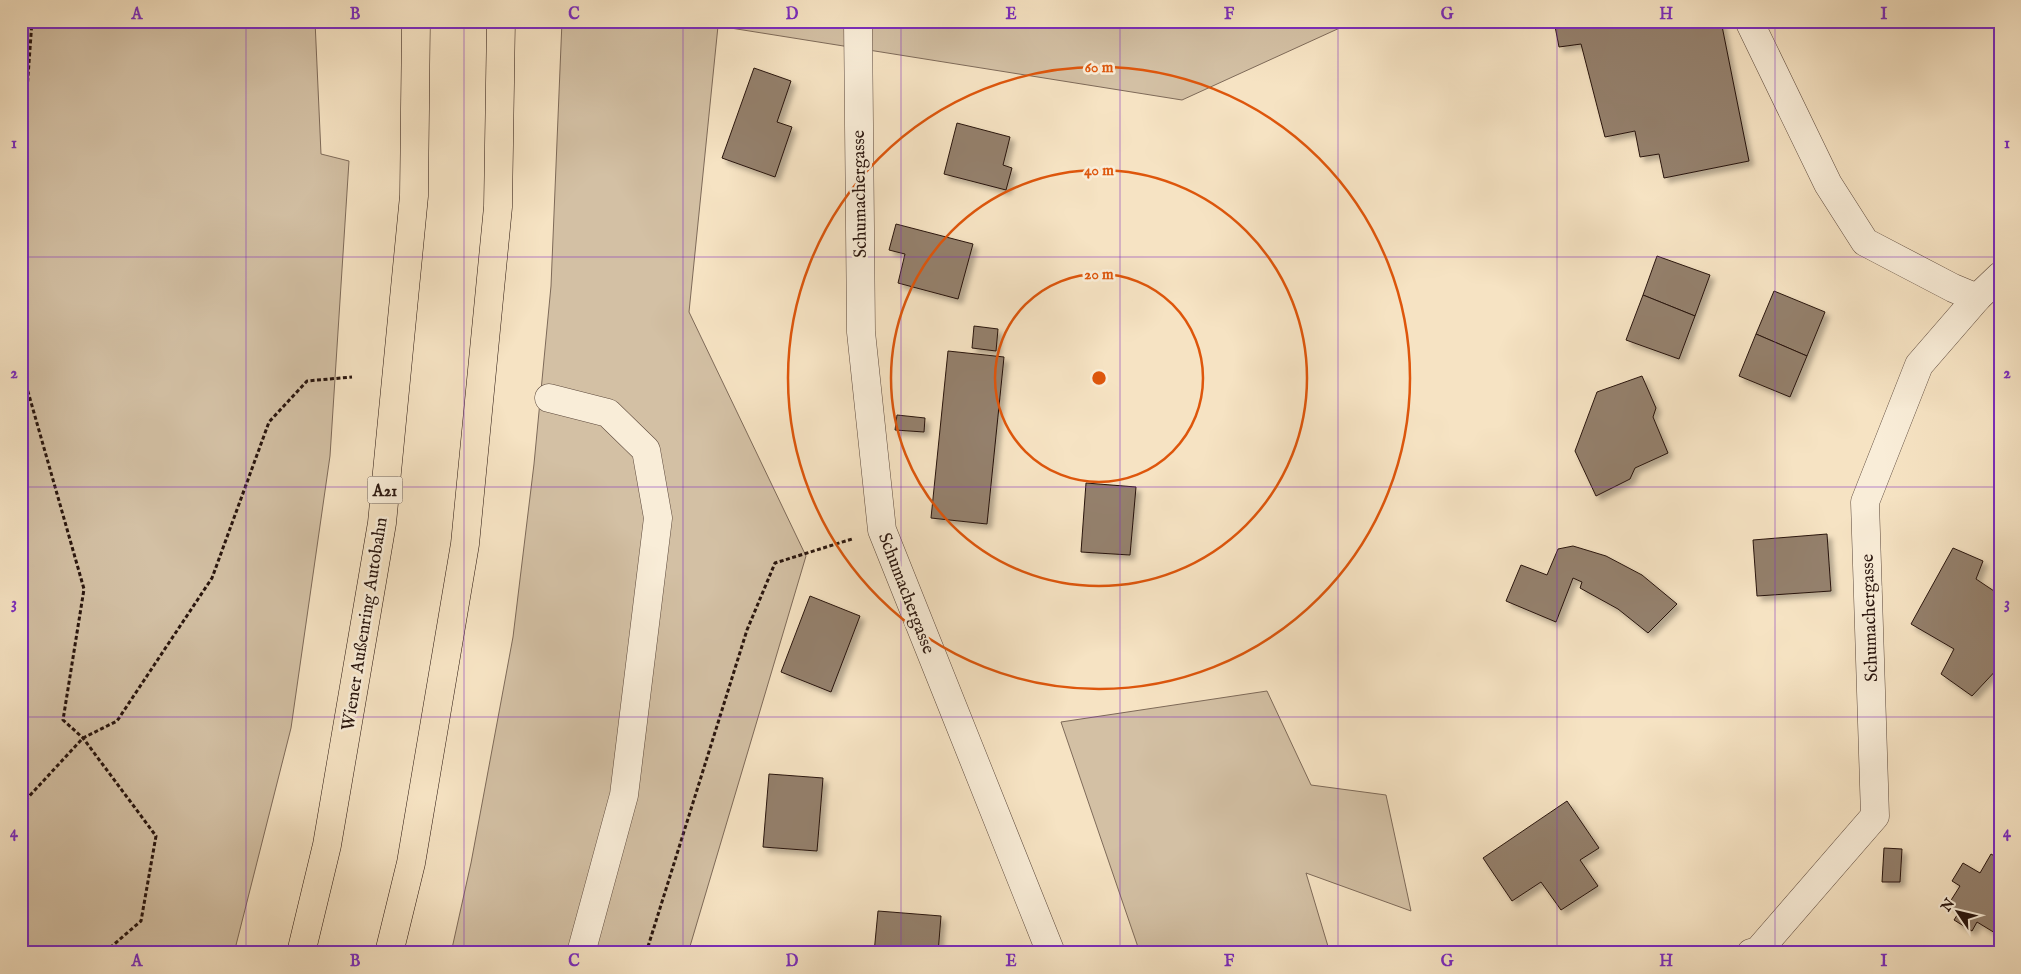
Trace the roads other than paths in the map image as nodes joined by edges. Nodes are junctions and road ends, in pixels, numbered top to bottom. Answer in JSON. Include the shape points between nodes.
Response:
{"nodes":[{"id":1,"x":416,"y":21,"type":"edge"},
{"id":2,"x":501,"y":21,"type":"edge"},
{"id":3,"x":858,"y":21,"type":"edge"},
{"id":4,"x":1749,"y":21,"type":"edge"},
{"id":5,"x":2000,"y":276,"type":"edge"},
{"id":6,"x":1977,"y":298,"type":"junction"},
{"id":7,"x":550,"y":398,"type":"dead end"},
{"id":8,"x":301,"y":953,"type":"edge"},
{"id":9,"x":389,"y":953,"type":"edge"},
{"id":10,"x":581,"y":953,"type":"edge"},
{"id":11,"x":1051,"y":953,"type":"edge"},
{"id":12,"x":1751,"y":953,"type":"edge"}],
"edges":[{"from":1,"to":8,"type":"highway","name":"Wiener Außenring Autobahn","number":"A21","via":[[414,196],[382,523],[327,845]]},
{"from":2,"to":9,"type":"highway","via":[[498,207],[466,544],[411,863]]},
{"from":3,"to":11,"type":"street","name":"Schumachergasse","via":[[861,332],[882,530]]},
{"from":4,"to":6,"type":"street","via":[[1828,184],[1865,242]]},
{"from":5,"to":6,"type":"street","name":"Schumachergasse"},
{"from":6,"to":12,"type":"street","name":"Schumachergasse","via":[[1920,365],[1865,502],[1874,816],[1758,951]]},
{"from":7,"to":10,"type":"street","via":[[608,413],[646,450],[658,518],[624,795]]}]}
